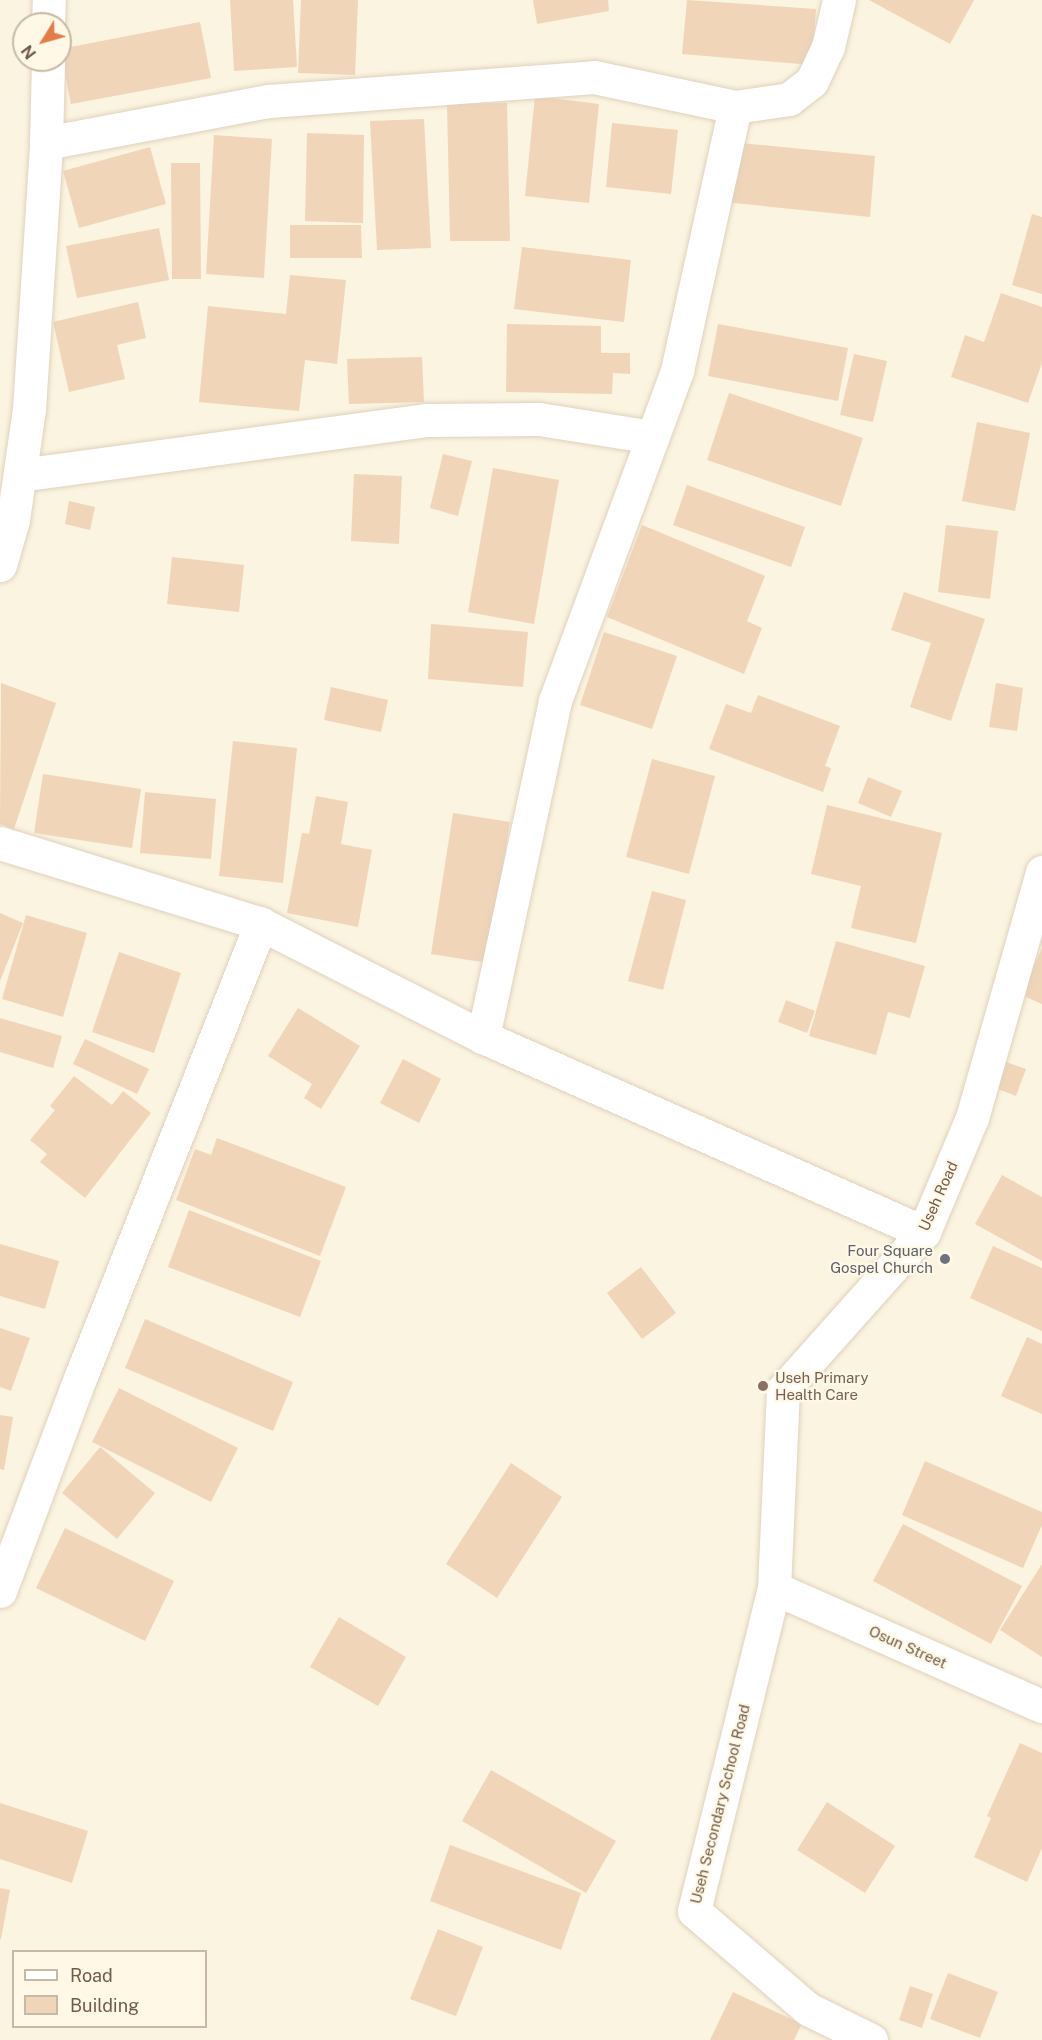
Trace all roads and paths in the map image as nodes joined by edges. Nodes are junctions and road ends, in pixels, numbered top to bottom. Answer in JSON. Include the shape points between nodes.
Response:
{"nodes":[{"id":1,"x":839,"y":0,"type":"edge"},
{"id":2,"x":48,"y":72,"type":"edge"},
{"id":3,"x":735,"y":107,"type":"junction"},
{"id":4,"x":46,"y":143,"type":"junction"},
{"id":5,"x":653,"y":437,"type":"junction"},
{"id":6,"x":20,"y":475,"type":"junction"},
{"id":7,"x":0,"y":565,"type":"edge"},
{"id":8,"x":0,"y":843,"type":"edge"},
{"id":9,"x":1042,"y":872,"type":"edge"},
{"id":10,"x":261,"y":924,"type":"junction"},
{"id":11,"x":483,"y":1037,"type":"junction"},
{"id":12,"x":924,"y":1232,"type":"junction"},
{"id":13,"x":774,"y":1588,"type":"junction"},
{"id":14,"x":0,"y":1591,"type":"edge"},
{"id":15,"x":1042,"y":1706,"type":"edge"},
{"id":16,"x":871,"y":2040,"type":"edge"}],
"edges":[{"from":1,"to":3,"type":"street","via":[[828,47],[812,81],[789,99]]},
{"from":2,"to":4,"type":"street"},
{"from":3,"to":4,"type":"street","via":[[594,77],[269,101]]},
{"from":3,"to":5,"type":"street","via":[[677,371]]},
{"from":4,"to":6,"type":"street"},
{"from":5,"to":6,"type":"street","via":[[539,419],[427,420]]},
{"from":5,"to":11,"type":"street","via":[[555,701]]},
{"from":6,"to":7,"type":"street"},
{"from":8,"to":10,"type":"street"},
{"from":9,"to":12,"type":"street","name":"Useh Road","via":[[972,1118]]},
{"from":10,"to":11,"type":"street"},
{"from":10,"to":14,"type":"street"},
{"from":11,"to":12,"type":"street"},
{"from":12,"to":13,"type":"street","name":"Useh Road","via":[[783,1390]]},
{"from":13,"to":15,"type":"street","name":"Osun Street"},
{"from":13,"to":16,"type":"street","name":"Useh Secondary School Road","via":[[694,1911],[808,2008]]}]}
